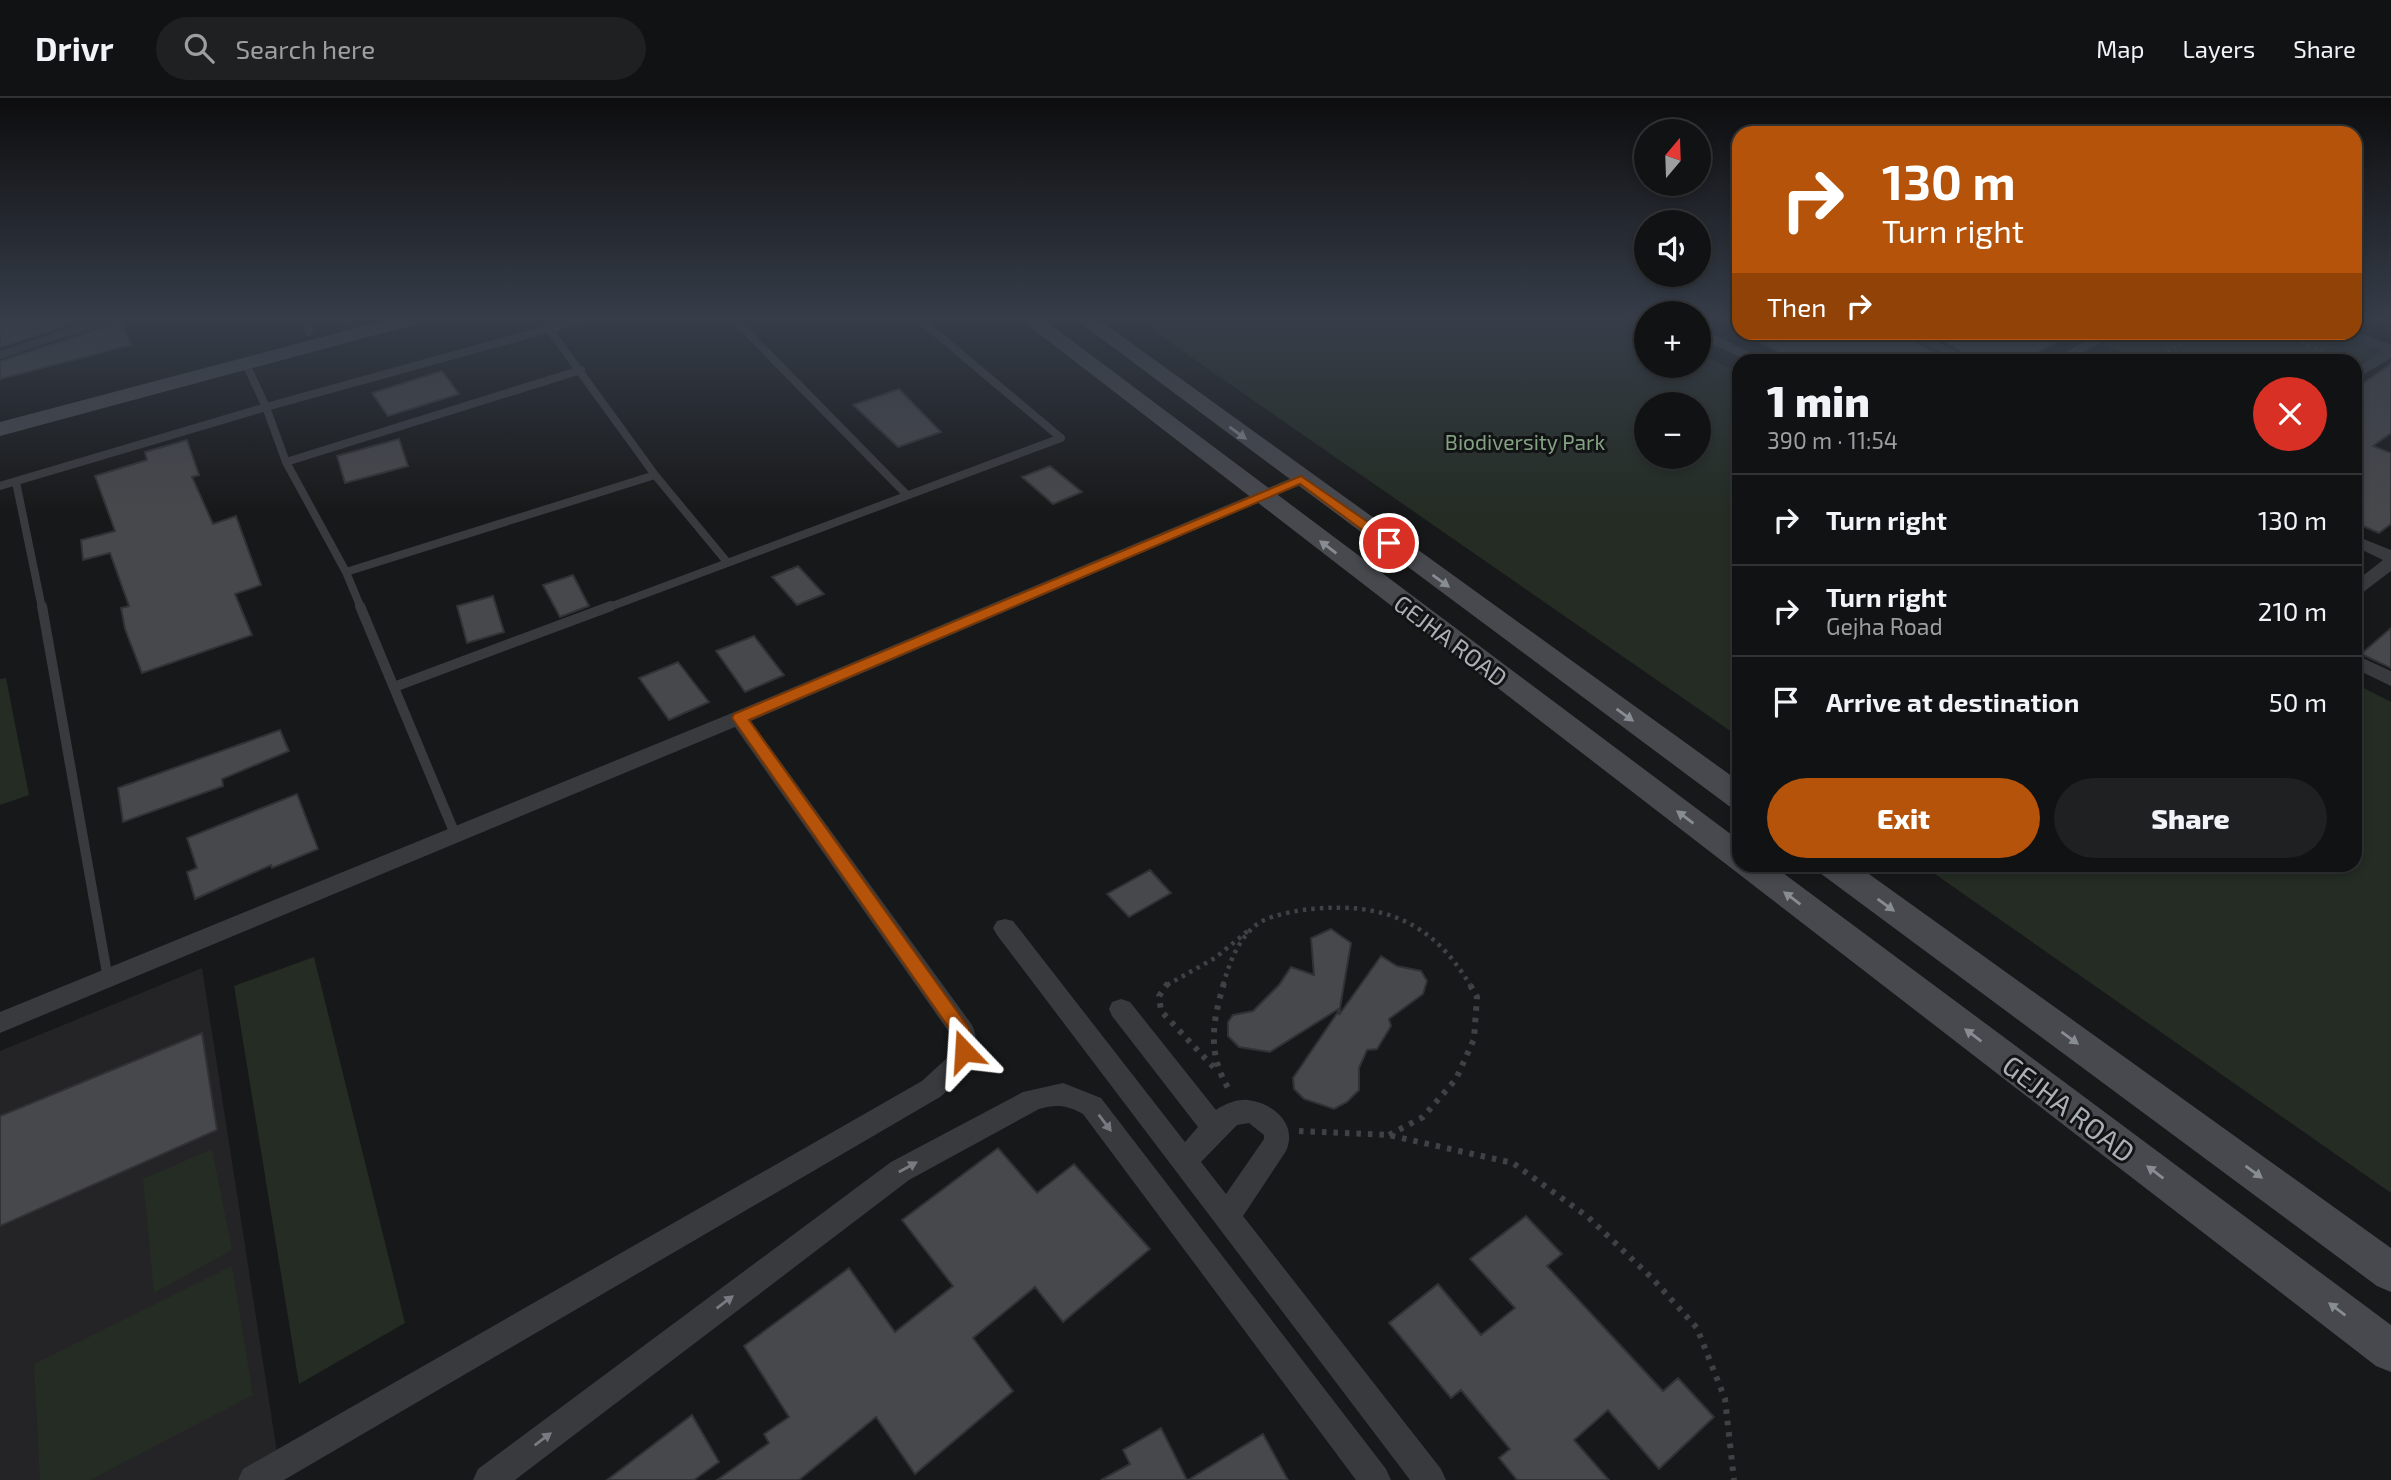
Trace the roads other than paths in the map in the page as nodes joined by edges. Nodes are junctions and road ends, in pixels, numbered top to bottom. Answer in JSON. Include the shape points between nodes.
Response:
{"nodes":[{"id":1,"x":103,"y":383,"type":"edge"},
{"id":2,"x":172,"y":383,"type":"edge"},
{"id":3,"x":255,"y":383,"type":"edge"},
{"id":4,"x":351,"y":383,"type":"edge"},
{"id":5,"x":538,"y":383,"type":"edge"},
{"id":6,"x":590,"y":383,"type":"edge"},
{"id":7,"x":797,"y":383,"type":"edge"},
{"id":8,"x":996,"y":383,"type":"edge"},
{"id":9,"x":1114,"y":383,"type":"edge"},
{"id":10,"x":1172,"y":383,"type":"edge"},
{"id":11,"x":266,"y":407,"type":"junction"},
{"id":12,"x":0,"y":413,"type":"edge"},
{"id":13,"x":0,"y":429,"type":"edge"},
{"id":14,"x":286,"y":462,"type":"junction"},
{"id":15,"x":654,"y":475,"type":"junction"},
{"id":16,"x":1301,"y":480,"type":"junction"},
{"id":17,"x":16,"y":482,"type":"junction"},
{"id":18,"x":0,"y":486,"type":"edge"},
{"id":19,"x":906,"y":494,"type":"junction"},
{"id":20,"x":1260,"y":496,"type":"junction"},
{"id":21,"x":2362,"y":544,"type":"edge"},
{"id":22,"x":2391,"y":557,"type":"edge"},
{"id":23,"x":727,"y":562,"type":"junction"},
{"id":24,"x":2391,"y":563,"type":"edge"},
{"id":25,"x":346,"y":572,"type":"junction"},
{"id":26,"x":2362,"y":585,"type":"edge"},
{"id":27,"x":2362,"y":664,"type":"edge"},
{"id":28,"x":2391,"y":679,"type":"edge"},
{"id":29,"x":394,"y":687,"type":"junction"},
{"id":30,"x":739,"y":718,"type":"junction"},
{"id":31,"x":1732,"y":792,"type":"edge"},
{"id":32,"x":454,"y":834,"type":"junction"},
{"id":33,"x":1732,"y":852,"type":"edge"},
{"id":34,"x":1759,"y":872,"type":"edge"},
{"id":35,"x":1842,"y":872,"type":"edge"},
{"id":36,"x":1005,"y":929,"type":"dead end"},
{"id":37,"x":108,"y":979,"type":"junction"},
{"id":38,"x":1121,"y":1009,"type":"dead end"},
{"id":39,"x":0,"y":1023,"type":"edge"},
{"id":40,"x":1215,"y":1129,"type":"junction"},
{"id":41,"x":1186,"y":1160,"type":"junction"},
{"id":42,"x":1228,"y":1215,"type":"junction"},
{"id":43,"x":2391,"y":1272,"type":"edge"},
{"id":44,"x":2391,"y":1350,"type":"edge"},
{"id":45,"x":254,"y":1480,"type":"edge"},
{"id":46,"x":489,"y":1480,"type":"edge"},
{"id":47,"x":1375,"y":1480,"type":"edge"},
{"id":48,"x":1430,"y":1480,"type":"edge"}],
"edges":[{"from":1,"to":12,"type":"street"},
{"from":2,"to":13,"type":"street"},
{"from":3,"to":11,"type":"lane"},
{"from":4,"to":11,"type":"lane"},
{"from":5,"to":14,"type":"lane"},
{"from":6,"to":15,"type":"lane"},
{"from":7,"to":19,"type":"lane"},
{"from":8,"to":19,"type":"lane","via":[[1061,438]]},
{"from":9,"to":20,"type":"street","name":"GEJHA ROAD"},
{"from":10,"to":16,"type":"street","name":"GEJHA ROAD","one_way":true},
{"from":11,"to":14,"type":"lane"},
{"from":11,"to":17,"type":"lane"},
{"from":14,"to":25,"type":"lane"},
{"from":15,"to":23,"type":"lane"},
{"from":15,"to":25,"type":"lane"},
{"from":16,"to":20,"type":"street"},
{"from":16,"to":31,"type":"street","name":"GEJHA ROAD","one_way":true},
{"from":17,"to":18,"type":"lane"},
{"from":17,"to":37,"type":"lane","via":[[54,661]]},
{"from":19,"to":23,"type":"lane"},
{"from":20,"to":30,"type":"street"},
{"from":33,"to":20,"type":"street","name":"GEJHA ROAD","one_way":true},
{"from":21,"to":22,"type":"street"},
{"from":23,"to":29,"type":"lane"},
{"from":24,"to":26,"type":"street"},
{"from":25,"to":29,"type":"lane"},
{"from":27,"to":28,"type":"street"},
{"from":29,"to":32,"type":"lane"},
{"from":30,"to":32,"type":"street"},
{"from":30,"to":45,"type":"street","via":[[963,1033],[964,1051],[952,1072],[931,1089]]},
{"from":32,"to":37,"type":"street"},
{"from":44,"to":34,"type":"street","name":"GEJHA ROAD","one_way":true},
{"from":35,"to":43,"type":"street","one_way":true},
{"from":36,"to":41,"type":"street"},
{"from":37,"to":39,"type":"street"},
{"from":38,"to":40,"type":"street"},
{"from":40,"to":41,"type":"street"},
{"from":40,"to":42,"type":"street","via":[[1241,1109],[1252,1110],[1277,1130],[1277,1142]]},
{"from":41,"to":42,"type":"street"},
{"from":42,"to":48,"type":"street"},
{"from":46,"to":47,"type":"street","one_way":true,"via":[[900,1171],[1053,1093],[1070,1093],[1092,1106]]}]}
